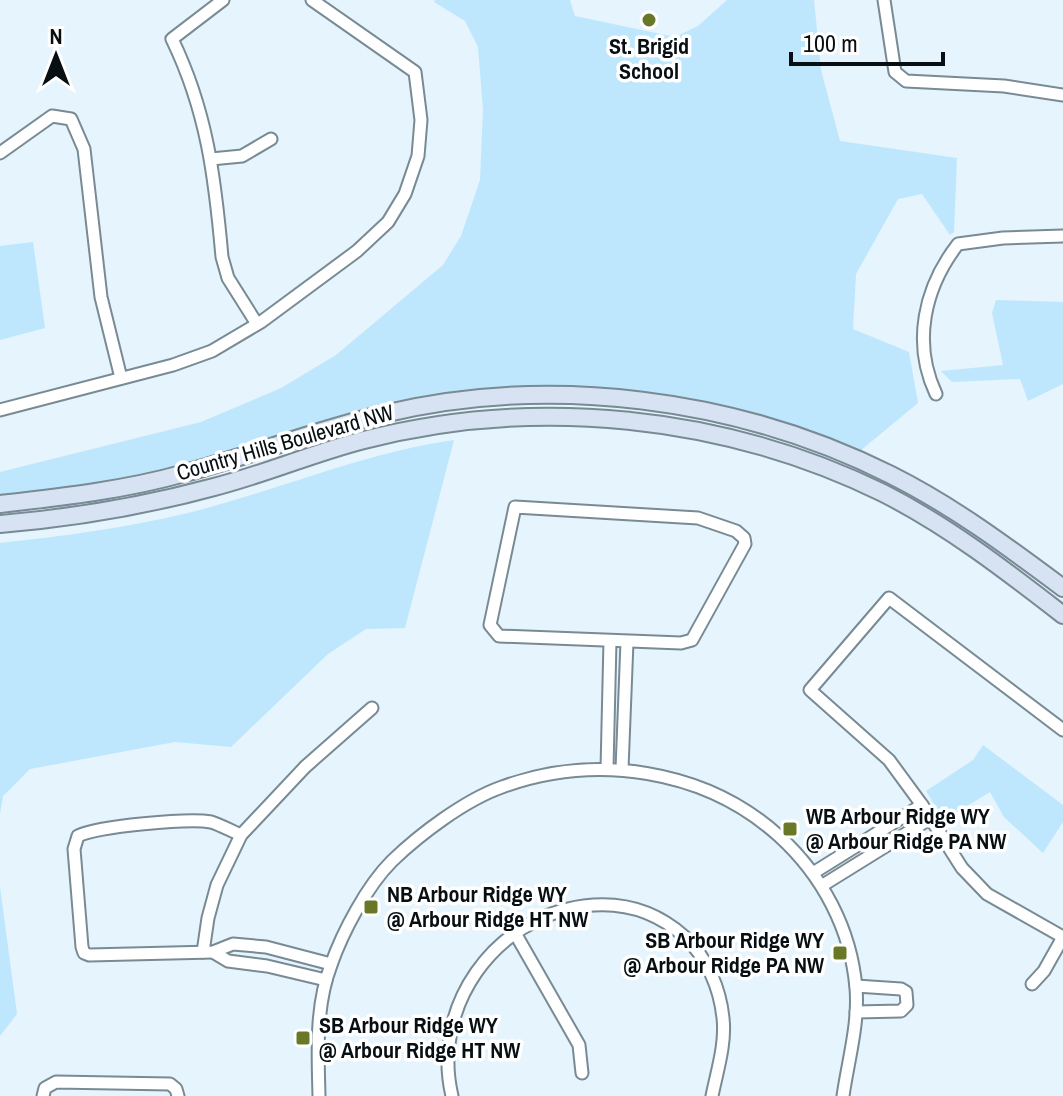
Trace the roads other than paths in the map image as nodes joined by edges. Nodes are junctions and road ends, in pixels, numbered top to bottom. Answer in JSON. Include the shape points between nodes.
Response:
{"nodes":[{"id":1,"x":223,"y":0,"type":"edge"},
{"id":2,"x":312,"y":0,"type":"edge"},
{"id":3,"x":884,"y":0,"type":"edge"},
{"id":4,"x":1063,"y":95,"type":"edge"},
{"id":5,"x":271,"y":139,"type":"dead end"},
{"id":6,"x":0,"y":153,"type":"edge"},
{"id":7,"x":211,"y":159,"type":"junction"},
{"id":8,"x":1063,"y":236,"type":"edge"},
{"id":9,"x":257,"y":324,"type":"junction"},
{"id":10,"x":121,"y":378,"type":"junction"},
{"id":11,"x":936,"y":394,"type":"dead end"},
{"id":12,"x":0,"y":410,"type":"edge"},
{"id":13,"x":0,"y":504,"type":"edge"},
{"id":14,"x":0,"y":524,"type":"edge"},
{"id":15,"x":1063,"y":588,"type":"edge"},
{"id":16,"x":1063,"y":615,"type":"edge"},
{"id":17,"x":610,"y":641,"type":"junction"},
{"id":18,"x":627,"y":642,"type":"junction"},
{"id":19,"x":372,"y":708,"type":"dead end"},
{"id":20,"x":1063,"y":730,"type":"edge"},
{"id":21,"x":607,"y":769,"type":"junction"},
{"id":22,"x":622,"y":769,"type":"junction"},
{"id":23,"x":922,"y":805,"type":"junction"},
{"id":24,"x":931,"y":818,"type":"junction"},
{"id":25,"x":241,"y":835,"type":"junction"},
{"id":26,"x":813,"y":873,"type":"junction"},
{"id":27,"x":823,"y":885,"type":"junction"},
{"id":28,"x":515,"y":933,"type":"junction"},
{"id":29,"x":1062,"y":938,"type":"edge"},
{"id":30,"x":208,"y":952,"type":"junction"},
{"id":31,"x":331,"y":964,"type":"junction"},
{"id":32,"x":326,"y":980,"type":"junction"},
{"id":33,"x":1032,"y":984,"type":"dead end"},
{"id":34,"x":856,"y":986,"type":"junction"},
{"id":35,"x":856,"y":1012,"type":"junction"},
{"id":36,"x":582,"y":1073,"type":"dead end"},
{"id":37,"x":43,"y":1096,"type":"edge"},
{"id":38,"x":178,"y":1096,"type":"edge"},
{"id":39,"x":319,"y":1096,"type":"edge"},
{"id":40,"x":452,"y":1096,"type":"edge"},
{"id":41,"x":712,"y":1096,"type":"edge"},
{"id":42,"x":843,"y":1096,"type":"edge"}],
"edges":[{"from":1,"to":7,"type":"street","via":[[172,39],[188,71]]},
{"from":2,"to":9,"type":"street","via":[[415,72],[421,120],[418,156],[388,222]]},
{"from":3,"to":4,"type":"street","via":[[895,72],[906,81]]},
{"from":5,"to":7,"type":"street","via":[[242,156]]},
{"from":6,"to":10,"type":"street","via":[[52,116],[71,119],[84,149],[101,297]]},
{"from":7,"to":9,"type":"street","via":[[222,257],[228,278]]},
{"from":8,"to":11,"type":"street","via":[[958,244],[927,304],[921,341]]},
{"from":9,"to":10,"type":"street","via":[[212,351]]},
{"from":10,"to":12,"type":"street"},
{"from":13,"to":15,"type":"main road","name":"Country Hills Boulevard NW","via":[[166,478],[386,413],[506,397],[597,398],[744,420],[844,453],[955,511]]},
{"from":14,"to":16,"type":"main road","name":"Country Hills Boulevard NW","via":[[152,502],[413,429],[526,417],[616,419],[728,438],[825,468],[932,521]]},
{"from":17,"to":18,"type":"street"},
{"from":17,"to":18,"type":"street","via":[[499,636],[492,629],[515,507],[698,518],[742,534],[743,551],[692,640]]},
{"from":17,"to":21,"type":"street"},
{"from":18,"to":22,"type":"street"},
{"from":19,"to":25,"type":"street","via":[[305,767]]},
{"from":20,"to":23,"type":"street","via":[[889,598],[810,690],[889,760]]},
{"from":21,"to":22,"type":"street"},
{"from":21,"to":31,"type":"street","via":[[509,784],[438,822],[390,863],[354,915]]},
{"from":22,"to":26,"type":"street","via":[[663,776],[726,799],[755,815]]},
{"from":23,"to":24,"type":"street"},
{"from":23,"to":26,"type":"street"},
{"from":24,"to":27,"type":"street"},
{"from":24,"to":29,"type":"street","via":[[962,868],[987,894]]},
{"from":25,"to":30,"type":"street","via":[[217,885],[208,918]]},
{"from":25,"to":30,"type":"street","via":[[211,822],[174,822],[83,833],[76,841],[84,953]]},
{"from":26,"to":27,"type":"street"},
{"from":27,"to":34,"type":"street","via":[[843,928]]},
{"from":28,"to":36,"type":"street","via":[[579,1045]]},
{"from":28,"to":40,"type":"street","via":[[475,972],[458,1003],[448,1039]]},
{"from":28,"to":41,"type":"street","via":[[565,908],[605,903],[641,909],[672,925],[694,946],[718,991],[724,1020]]},
{"from":29,"to":33,"type":"street"},
{"from":30,"to":31,"type":"street","via":[[233,944],[266,947]]},
{"from":30,"to":32,"type":"street","via":[[228,961]]},
{"from":31,"to":32,"type":"street"},
{"from":32,"to":39,"type":"street","via":[[317,1025]]},
{"from":34,"to":35,"type":"street"},
{"from":34,"to":35,"type":"street","via":[[901,989],[907,1005],[901,1011]]},
{"from":35,"to":42,"type":"street"},
{"from":37,"to":38,"type":"street","via":[[56,1082],[170,1084]]}]}
